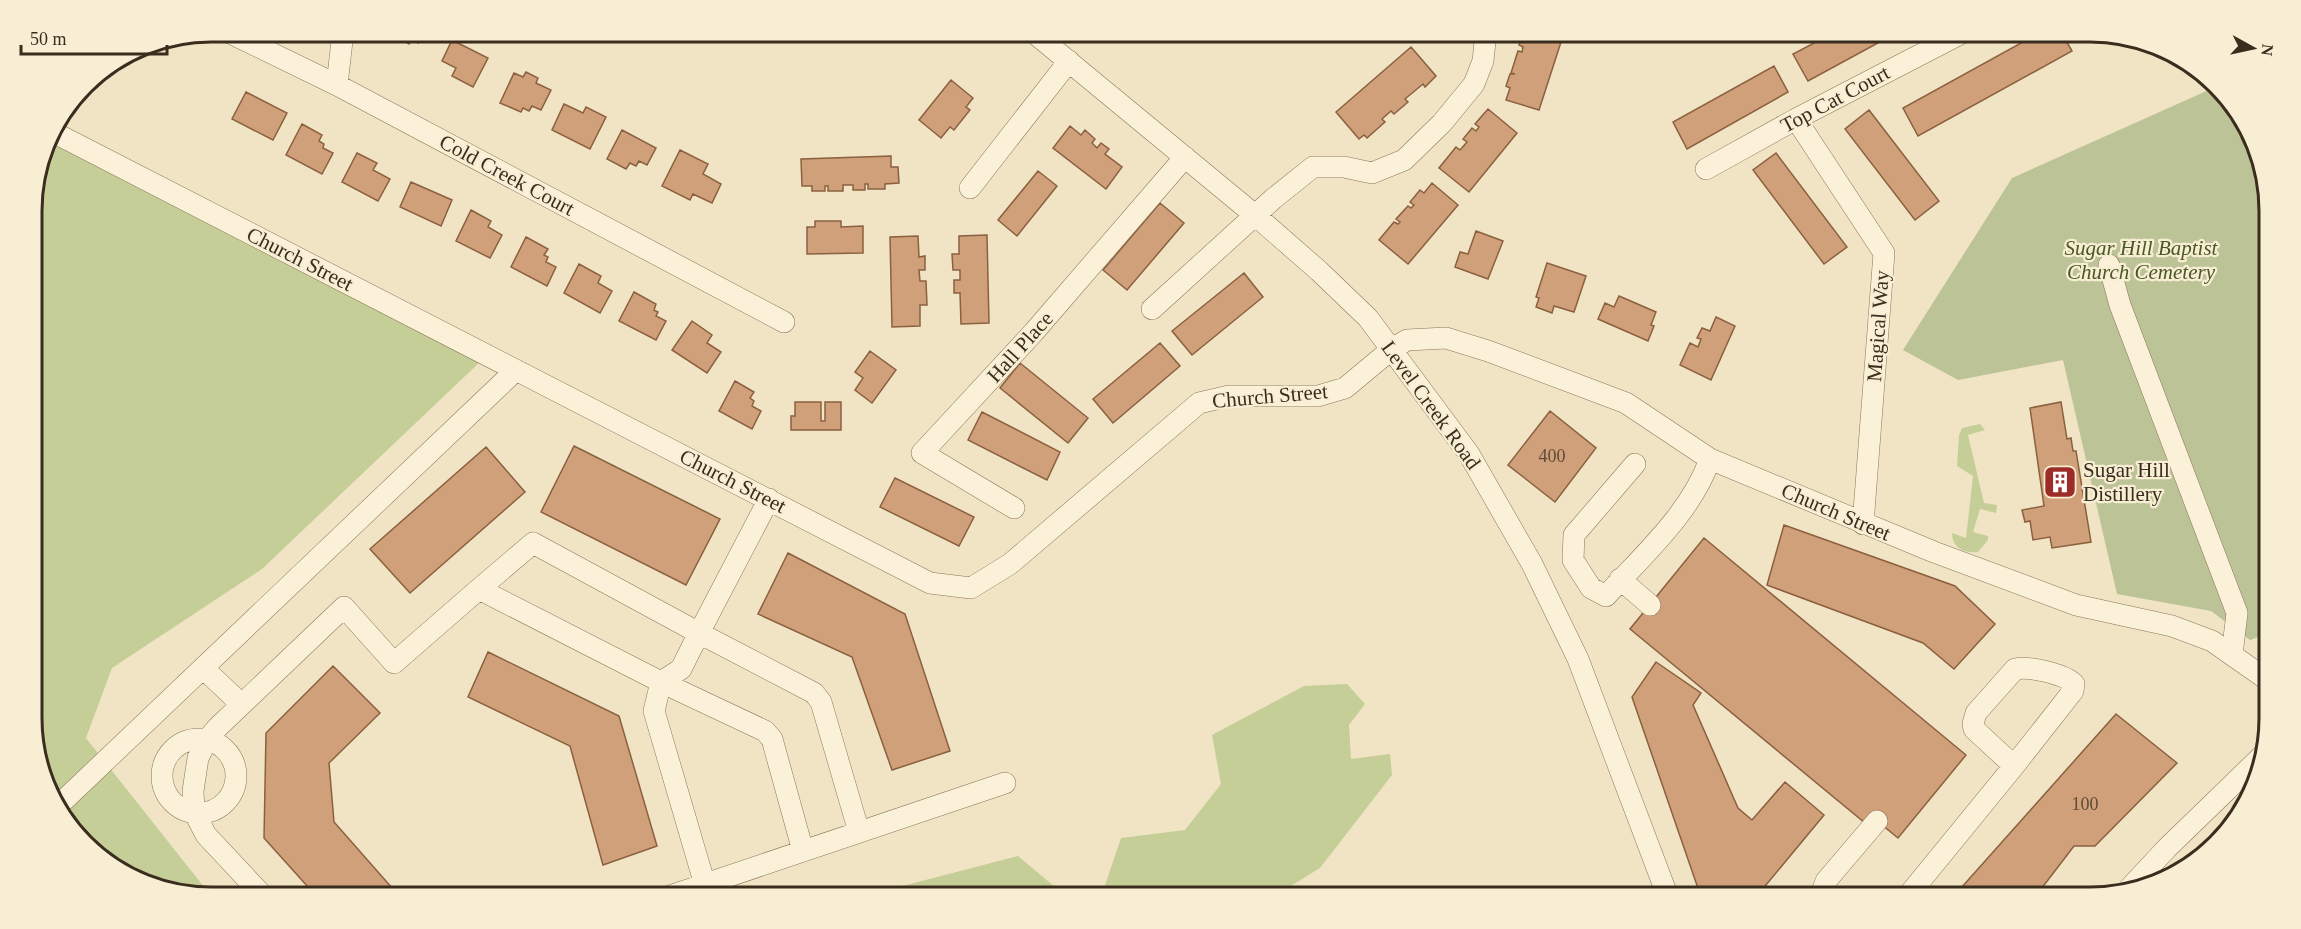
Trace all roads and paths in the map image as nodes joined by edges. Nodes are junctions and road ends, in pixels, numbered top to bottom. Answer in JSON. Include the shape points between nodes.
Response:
{"nodes":[{"id":1,"x":249,"y":42,"type":"edge"},
{"id":2,"x":342,"y":42,"type":"edge"},
{"id":3,"x":1046,"y":42,"type":"edge"},
{"id":4,"x":1485,"y":42,"type":"edge"},
{"id":5,"x":1945,"y":42,"type":"edge"},
{"id":6,"x":1070,"y":61,"type":"junction"},
{"id":7,"x":337,"y":85,"type":"junction"},
{"id":8,"x":1796,"y":119,"type":"junction"},
{"id":9,"x":59,"y":135,"type":"edge"},
{"id":10,"x":1185,"y":157,"type":"junction"},
{"id":11,"x":1706,"y":169,"type":"dead end"},
{"id":12,"x":970,"y":188,"type":"dead end"},
{"id":13,"x":1256,"y":216,"type":"junction"},
{"id":14,"x":2109,"y":264,"type":"dead end"},
{"id":15,"x":1152,"y":309,"type":"dead end"},
{"id":16,"x":784,"y":322,"type":"dead end"},
{"id":17,"x":1400,"y":344,"type":"junction"},
{"id":18,"x":516,"y":370,"type":"junction"},
{"id":19,"x":1710,"y":459,"type":"junction"},
{"id":20,"x":1635,"y":464,"type":"dead end"},
{"id":21,"x":769,"y":499,"type":"junction"},
{"id":22,"x":1014,"y":508,"type":"dead end"},
{"id":23,"x":1863,"y":524,"type":"junction"},
{"id":24,"x":1620,"y":579,"type":"junction"},
{"id":25,"x":479,"y":589,"type":"junction"},
{"id":26,"x":1650,"y":605,"type":"dead end"},
{"id":27,"x":699,"y":633,"type":"junction"},
{"id":28,"x":2232,"y":655,"type":"junction"},
{"id":29,"x":203,"y":668,"type":"junction"},
{"id":30,"x":2259,"y":674,"type":"edge"},
{"id":31,"x":661,"y":682,"type":"junction"},
{"id":32,"x":240,"y":703,"type":"junction"},
{"id":33,"x":207,"y":740,"type":"junction"},
{"id":34,"x":2014,"y":766,"type":"junction"},
{"id":35,"x":2252,"y":766,"type":"edge"},
{"id":36,"x":1005,"y":783,"type":"dead end"},
{"id":37,"x":63,"y":801,"type":"edge"},
{"id":38,"x":194,"y":812,"type":"junction"},
{"id":39,"x":1877,"y":821,"type":"dead end"},
{"id":40,"x":859,"y":832,"type":"junction"},
{"id":41,"x":803,"y":851,"type":"junction"},
{"id":42,"x":2137,"y":880,"type":"edge"},
{"id":43,"x":705,"y":885,"type":"junction"},
{"id":44,"x":255,"y":887,"type":"edge"},
{"id":45,"x":699,"y":887,"type":"edge"},
{"id":46,"x":1664,"y":887,"type":"edge"},
{"id":47,"x":1824,"y":887,"type":"edge"},
{"id":48,"x":1915,"y":887,"type":"edge"}],
"edges":[{"from":1,"to":7,"type":"street","name":"Cold Creek Court"},
{"from":2,"to":7,"type":"street"},
{"from":3,"to":6,"type":"street","name":"Level Creek Road"},
{"from":4,"to":13,"type":"street","via":[[1474,84],[1450,115],[1404,160],[1372,173],[1344,167],[1313,167]]},
{"from":5,"to":8,"type":"street","name":"Top Cat Court"},
{"from":6,"to":10,"type":"street","name":"Level Creek Road"},
{"from":6,"to":12,"type":"street"},
{"from":7,"to":16,"type":"street","name":"Cold Creek Court"},
{"from":8,"to":11,"type":"street","name":"Top Cat Court"},
{"from":8,"to":23,"type":"street","name":"Magical Way","via":[[1884,253]]},
{"from":9,"to":18,"type":"street","name":"Church Street"},
{"from":10,"to":13,"type":"street","name":"Level Creek Road"},
{"from":10,"to":22,"type":"street","name":"Hall Place","via":[[1033,333],[922,453]]},
{"from":13,"to":15,"type":"street"},
{"from":13,"to":17,"type":"street","name":"Level Creek Road"},
{"from":14,"to":28,"type":"street","via":[[2120,305],[2237,613]]},
{"from":17,"to":19,"type":"street","name":"Church Street","via":[[1446,338],[1488,351],[1626,403]]},
{"from":17,"to":21,"type":"street","name":"Church Street","via":[[1345,388],[1317,396],[1229,396],[1199,403],[1010,564],[972,588],[930,584]]},
{"from":17,"to":46,"type":"street","name":"Level Creek Road","via":[[1469,453],[1532,564],[1578,659]]},
{"from":18,"to":21,"type":"street","name":"Church Street"},
{"from":18,"to":29,"type":"street"},
{"from":19,"to":23,"type":"street","name":"Church Street"},
{"from":19,"to":24,"type":"street","via":[[1687,505]]},
{"from":20,"to":24,"type":"street","via":[[1574,535],[1573,560],[1591,588],[1606,596]]},
{"from":21,"to":27,"type":"street"},
{"from":23,"to":28,"type":"street","name":"Church Street","via":[[2076,605],[2172,626],[2212,641]]},
{"from":24,"to":26,"type":"street"},
{"from":25,"to":27,"type":"street","via":[[533,543]]},
{"from":25,"to":31,"type":"street"},
{"from":25,"to":32,"type":"street","via":[[394,663],[344,607]]},
{"from":27,"to":31,"type":"street","via":[[681,669]]},
{"from":27,"to":40,"type":"street","via":[[814,693],[822,702]]},
{"from":28,"to":30,"type":"street","name":"Church Street"},
{"from":29,"to":32,"type":"street"},
{"from":29,"to":37,"type":"street"},
{"from":31,"to":41,"type":"street","via":[[765,731],[772,739]]},
{"from":31,"to":43,"type":"street","via":[[654,711]]},
{"from":32,"to":33,"type":"street"},
{"from":33,"to":38,"type":"street","via":[[198,758]]},
{"from":33,"to":38,"type":"street","via":[[222,747],[232,758],[237,771],[234,789],[228,802],[213,810]]},
{"from":33,"to":38,"type":"street","via":[[182,742],[163,764],[160,776],[164,792],[175,806]]},
{"from":34,"to":34,"type":"street","via":[[2073,691],[2074,684],[2068,679],[2027,668],[2015,669],[1976,713],[1974,729]]},
{"from":34,"to":48,"type":"street"},
{"from":35,"to":42,"type":"street"},
{"from":36,"to":40,"type":"street"},
{"from":38,"to":44,"type":"street","via":[[206,835]]},
{"from":39,"to":47,"type":"street"},
{"from":40,"to":41,"type":"street"},
{"from":41,"to":43,"type":"street"},
{"from":43,"to":45,"type":"street"}]}
